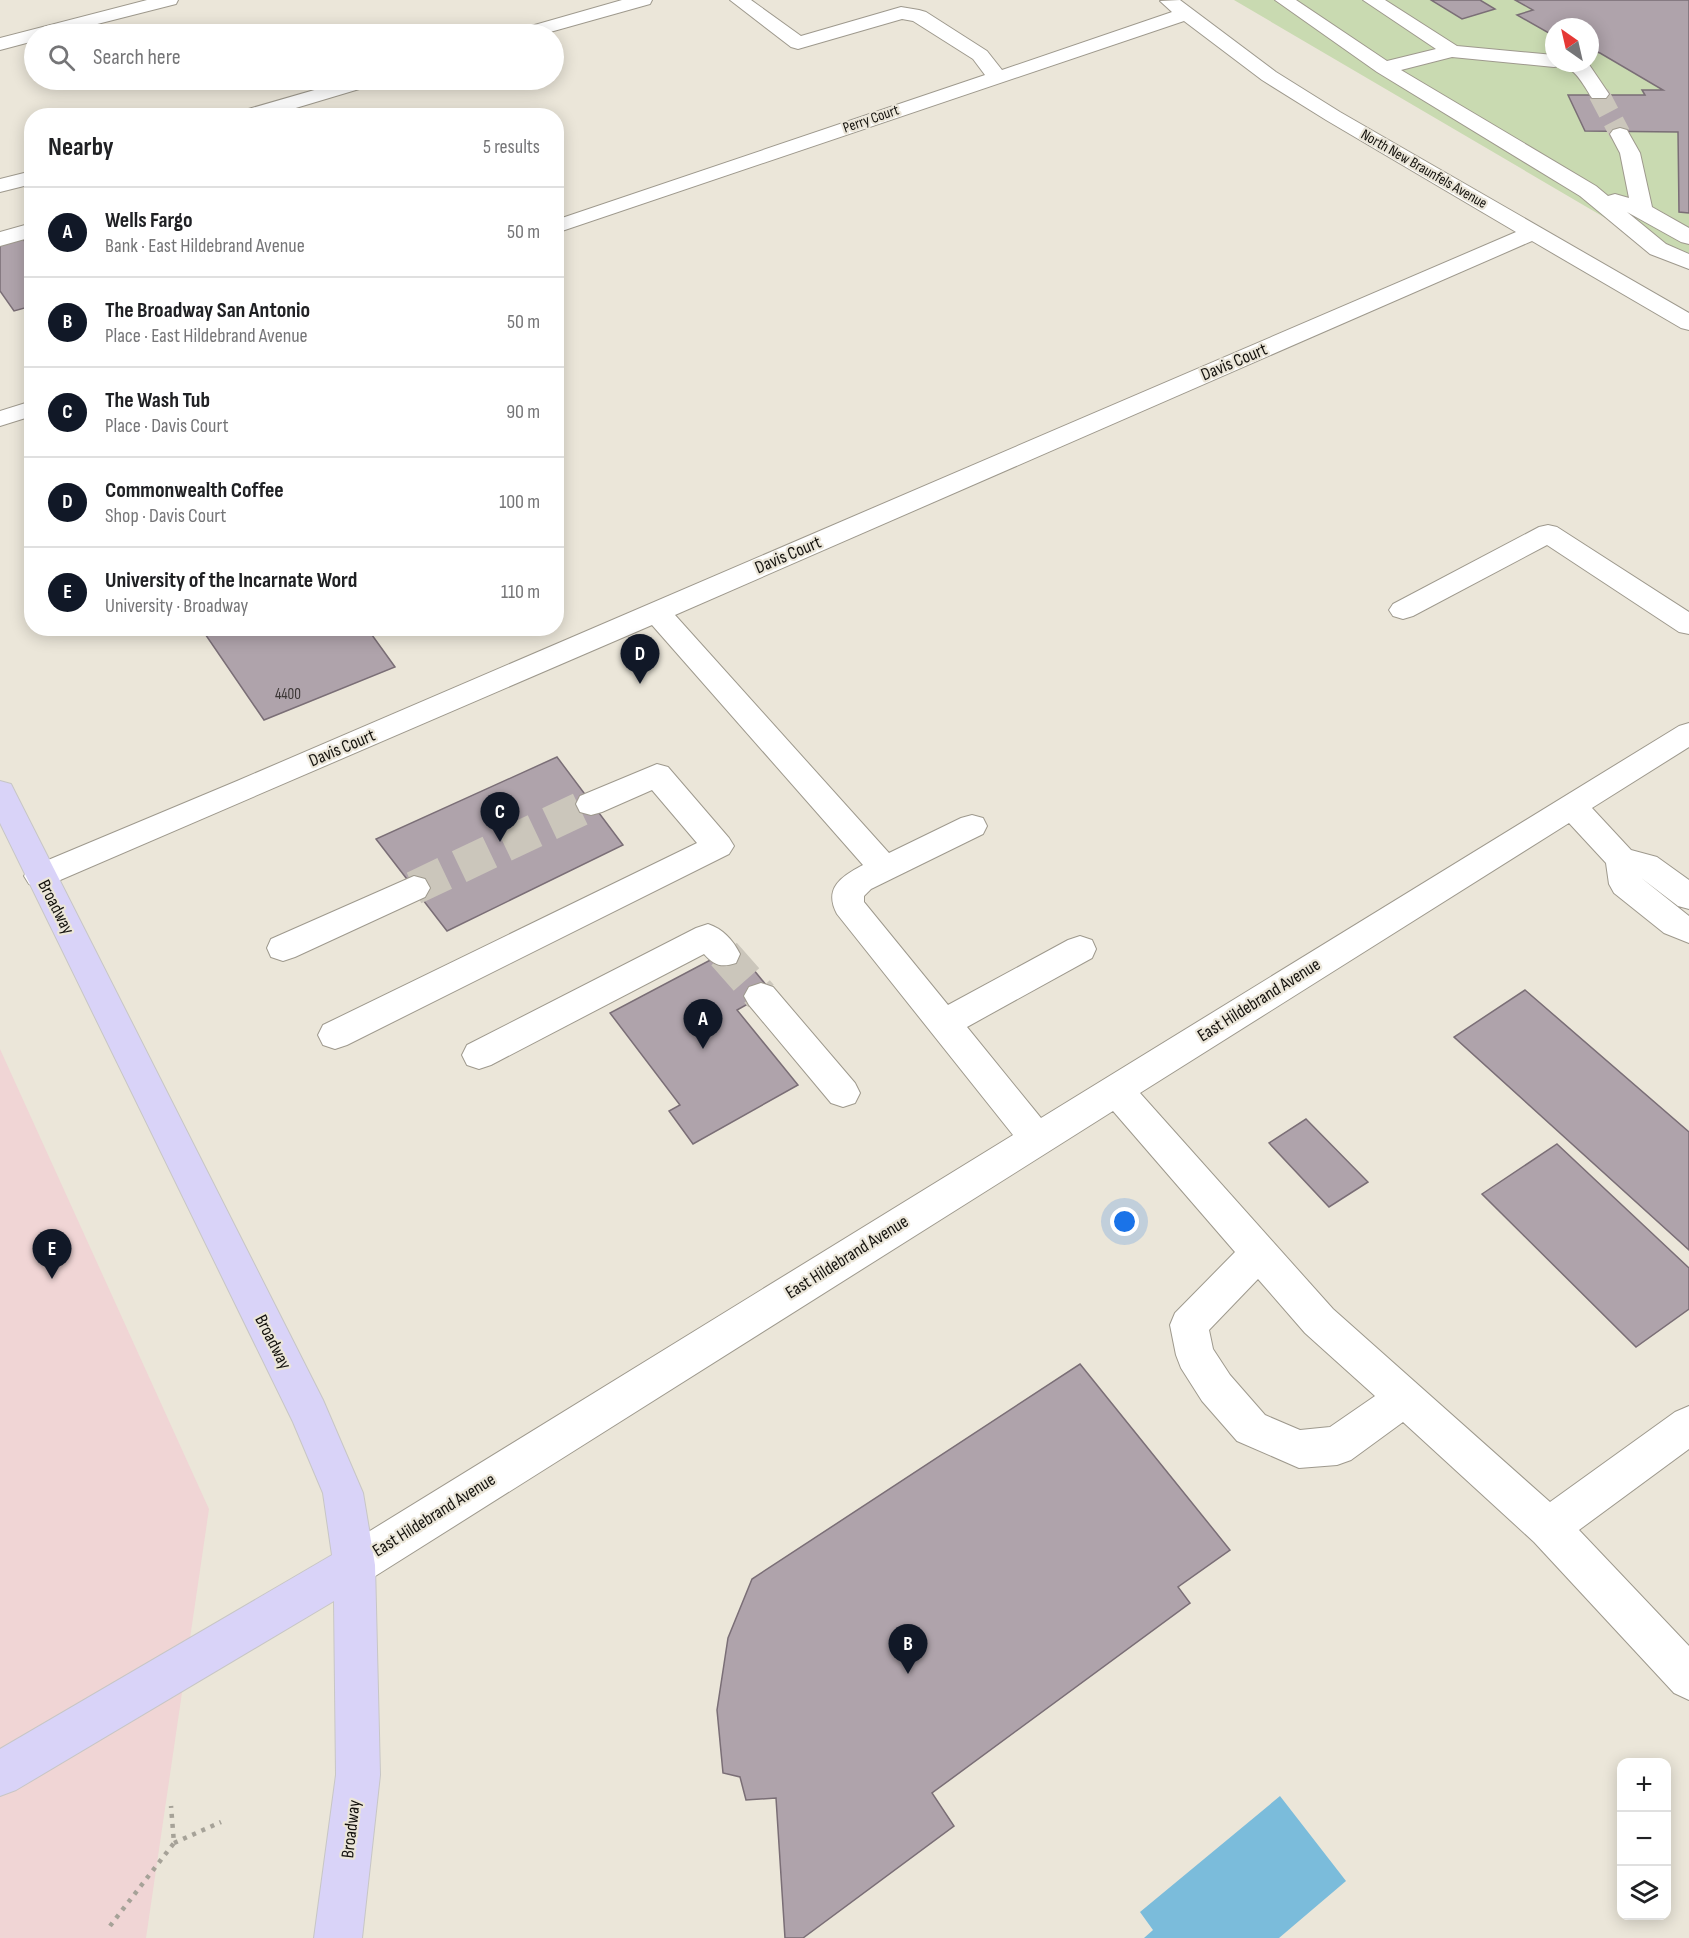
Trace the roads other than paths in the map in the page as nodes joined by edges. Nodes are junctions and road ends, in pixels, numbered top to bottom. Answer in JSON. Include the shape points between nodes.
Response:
{"nodes":[{"id":1,"x":169,"y":0,"type":"edge"},
{"id":2,"x":643,"y":0,"type":"edge"},
{"id":3,"x":739,"y":0,"type":"edge"},
{"id":4,"x":1168,"y":0,"type":"edge"},
{"id":5,"x":1284,"y":0,"type":"edge"},
{"id":6,"x":1372,"y":0,"type":"edge"},
{"id":7,"x":1186,"y":14,"type":"junction"},
{"id":8,"x":78,"y":24,"type":"edge"},
{"id":9,"x":559,"y":24,"type":"edge"},
{"id":10,"x":24,"y":38,"type":"edge"},
{"id":11,"x":0,"y":44,"type":"edge"},
{"id":12,"x":1452,"y":51,"type":"junction"},
{"id":13,"x":1545,"y":60,"type":"edge"},
{"id":14,"x":1384,"y":68,"type":"junction"},
{"id":15,"x":1584,"y":72,"type":"edge"},
{"id":16,"x":997,"y":77,"type":"junction"},
{"id":17,"x":335,"y":90,"type":"edge"},
{"id":18,"x":1599,"y":94,"type":"tunnel mouth"},
{"id":19,"x":273,"y":108,"type":"edge"},
{"id":20,"x":1620,"y":134,"type":"tunnel mouth"},
{"id":21,"x":24,"y":179,"type":"edge"},
{"id":22,"x":0,"y":186,"type":"edge"},
{"id":23,"x":1588,"y":191,"type":"junction"},
{"id":24,"x":1642,"y":210,"type":"junction"},
{"id":25,"x":564,"y":224,"type":"edge"},
{"id":26,"x":24,"y":232,"type":"edge"},
{"id":27,"x":1534,"y":232,"type":"junction"},
{"id":28,"x":1689,"y":237,"type":"edge"},
{"id":29,"x":0,"y":239,"type":"edge"},
{"id":30,"x":1689,"y":262,"type":"edge"},
{"id":31,"x":1689,"y":323,"type":"edge"},
{"id":32,"x":24,"y":411,"type":"edge"},
{"id":33,"x":0,"y":419,"type":"edge"},
{"id":34,"x":1403,"y":610,"type":"dead end"},
{"id":35,"x":656,"y":612,"type":"junction"},
{"id":36,"x":1689,"y":625,"type":"edge"},
{"id":37,"x":1689,"y":733,"type":"edge"},
{"id":38,"x":0,"y":792,"type":"edge"},
{"id":39,"x":591,"y":804,"type":"tunnel mouth"},
{"id":40,"x":1571,"y":806,"type":"junction"},
{"id":41,"x":972,"y":826,"type":"dead end"},
{"id":42,"x":1621,"y":859,"type":"junction"},
{"id":43,"x":884,"y":868,"type":"junction"},
{"id":44,"x":40,"y":876,"type":"junction"},
{"id":45,"x":414,"y":888,"type":"tunnel mouth"},
{"id":46,"x":1689,"y":897,"type":"edge"},
{"id":47,"x":1689,"y":930,"type":"edge"},
{"id":48,"x":283,"y":948,"type":"dead end"},
{"id":49,"x":1080,"y":949,"type":"dead end"},
{"id":50,"x":723,"y":954,"type":"tunnel mouth"},
{"id":51,"x":761,"y":996,"type":"tunnel mouth"},
{"id":52,"x":943,"y":1024,"type":"junction"},
{"id":53,"x":335,"y":1035,"type":"dead end"},
{"id":54,"x":479,"y":1055,"type":"dead end"},
{"id":55,"x":1116,"y":1090,"type":"junction"},
{"id":56,"x":843,"y":1093,"type":"dead end"},
{"id":57,"x":1037,"y":1139,"type":"junction"},
{"id":58,"x":1259,"y":1253,"type":"junction"},
{"id":59,"x":1405,"y":1398,"type":"junction"},
{"id":60,"x":1689,"y":1425,"type":"edge"},
{"id":61,"x":1549,"y":1528,"type":"junction"},
{"id":62,"x":354,"y":1565,"type":"junction"},
{"id":63,"x":1689,"y":1678,"type":"edge"},
{"id":64,"x":0,"y":1774,"type":"edge"},
{"id":65,"x":338,"y":1938,"type":"edge"}],
"edges":[{"from":1,"to":8,"type":"street"},
{"from":2,"to":9,"type":"street"},
{"from":3,"to":16,"type":"street","via":[[798,43],[901,13],[920,16],[980,56]]},
{"from":4,"to":7,"type":"street","name":"North New Braunfels Avenue"},
{"from":5,"to":14,"type":"street"},
{"from":6,"to":12,"type":"street"},
{"from":7,"to":16,"type":"street","name":"Perry Court"},
{"from":7,"to":27,"type":"street","name":"North New Braunfels Avenue","via":[[1269,76]]},
{"from":10,"to":11,"type":"street"},
{"from":12,"to":13,"type":"street"},
{"from":12,"to":14,"type":"street"},
{"from":14,"to":23,"type":"street"},
{"from":15,"to":18,"type":"street"},
{"from":16,"to":25,"type":"street","name":"Perry Court"},
{"from":17,"to":19,"type":"street"},
{"from":20,"to":24,"type":"street","via":[[1630,153]]},
{"from":21,"to":22,"type":"street"},
{"from":23,"to":24,"type":"street"},
{"from":23,"to":30,"type":"street","via":[[1658,249]]},
{"from":24,"to":28,"type":"street"},
{"from":26,"to":29,"type":"street"},
{"from":27,"to":31,"type":"street","name":"North New Braunfels Avenue"},
{"from":27,"to":35,"type":"street","name":"Davis Court"},
{"from":32,"to":33,"type":"street"},
{"from":34,"to":36,"type":"street","via":[[1548,533]]},
{"from":35,"to":43,"type":"street"},
{"from":35,"to":44,"type":"street","name":"Davis Court"},
{"from":37,"to":40,"type":"street","name":"East Hildebrand Avenue"},
{"from":38,"to":44,"type":"main road","name":"Broadway"},
{"from":39,"to":53,"type":"street","via":[[657,775],[718,846]]},
{"from":40,"to":42,"type":"street"},
{"from":40,"to":55,"type":"street","name":"East Hildebrand Avenue"},
{"from":41,"to":43,"type":"street"},
{"from":42,"to":46,"type":"street","via":[[1646,865]]},
{"from":42,"to":47,"type":"street","via":[[1625,884]]},
{"from":43,"to":52,"type":"street","via":[[848,892],[848,905]]},
{"from":44,"to":62,"type":"main road","name":"Broadway","via":[[309,1413],[343,1493]]},
{"from":45,"to":48,"type":"street"},
{"from":49,"to":52,"type":"street"},
{"from":50,"to":54,"type":"street","via":[[708,937]]},
{"from":51,"to":56,"type":"street"},
{"from":52,"to":57,"type":"street"},
{"from":55,"to":57,"type":"street","name":"East Hildebrand Avenue"},
{"from":55,"to":58,"type":"street"},
{"from":57,"to":62,"type":"street","name":"East Hildebrand Avenue"},
{"from":58,"to":59,"type":"street","via":[[1319,1321]]},
{"from":58,"to":59,"type":"street","via":[[1189,1325],[1196,1355],[1216,1388],[1251,1428],[1299,1449],[1337,1446]]},
{"from":59,"to":61,"type":"street"},
{"from":60,"to":61,"type":"street"},
{"from":61,"to":63,"type":"street"},
{"from":62,"to":64,"type":"main road","name":"East Hildebrand Avenue"},
{"from":62,"to":65,"type":"main road","name":"Broadway","via":[[357,1775]]}]}
